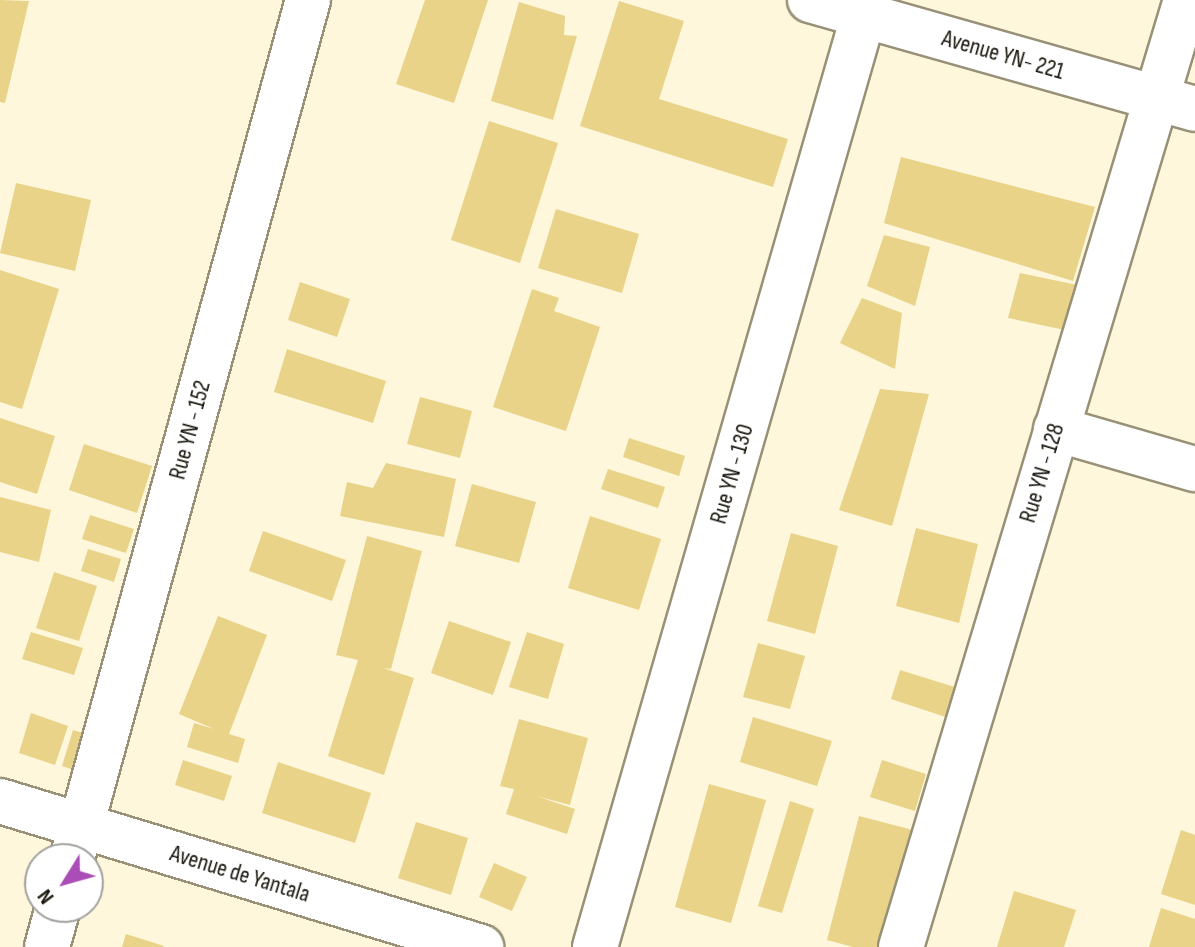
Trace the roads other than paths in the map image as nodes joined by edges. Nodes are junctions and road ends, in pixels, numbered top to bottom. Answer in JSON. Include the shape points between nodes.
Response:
{"nodes":[{"id":1,"x":308,"y":0,"type":"edge"},
{"id":2,"x":810,"y":0,"type":"edge"},
{"id":3,"x":1186,"y":0,"type":"edge"},
{"id":4,"x":866,"y":8,"type":"edge"},
{"id":5,"x":1176,"y":104,"type":"edge"},
{"id":6,"x":1056,"y":429,"type":"junction"},
{"id":7,"x":1195,"y":469,"type":"edge"},
{"id":8,"x":0,"y":801,"type":"edge"},
{"id":9,"x":76,"y":842,"type":"edge"},
{"id":10,"x":54,"y":923,"type":"edge"},
{"id":11,"x":47,"y":947,"type":"edge"},
{"id":12,"x":481,"y":947,"type":"edge"},
{"id":13,"x":595,"y":947,"type":"edge"},
{"id":14,"x":901,"y":947,"type":"edge"}],
"edges":[{"from":1,"to":9,"type":"street","name":"Rue YN - 152"},
{"from":2,"to":4,"type":"street","name":"Avenue YN- 221"},
{"from":3,"to":5,"type":"street","name":"Rue YN - 128"},
{"from":4,"to":5,"type":"street","name":"Avenue YN- 221"},
{"from":4,"to":13,"type":"street","name":"Rue YN - 130"},
{"from":5,"to":6,"type":"street","name":"Rue YN - 128"},
{"from":6,"to":7,"type":"street"},
{"from":6,"to":14,"type":"street","name":"Rue YN - 128"},
{"from":8,"to":9,"type":"street","name":"Avenue de Yantala"},
{"from":9,"to":12,"type":"street","name":"Avenue de Yantala"},
{"from":10,"to":11,"type":"street"}]}
